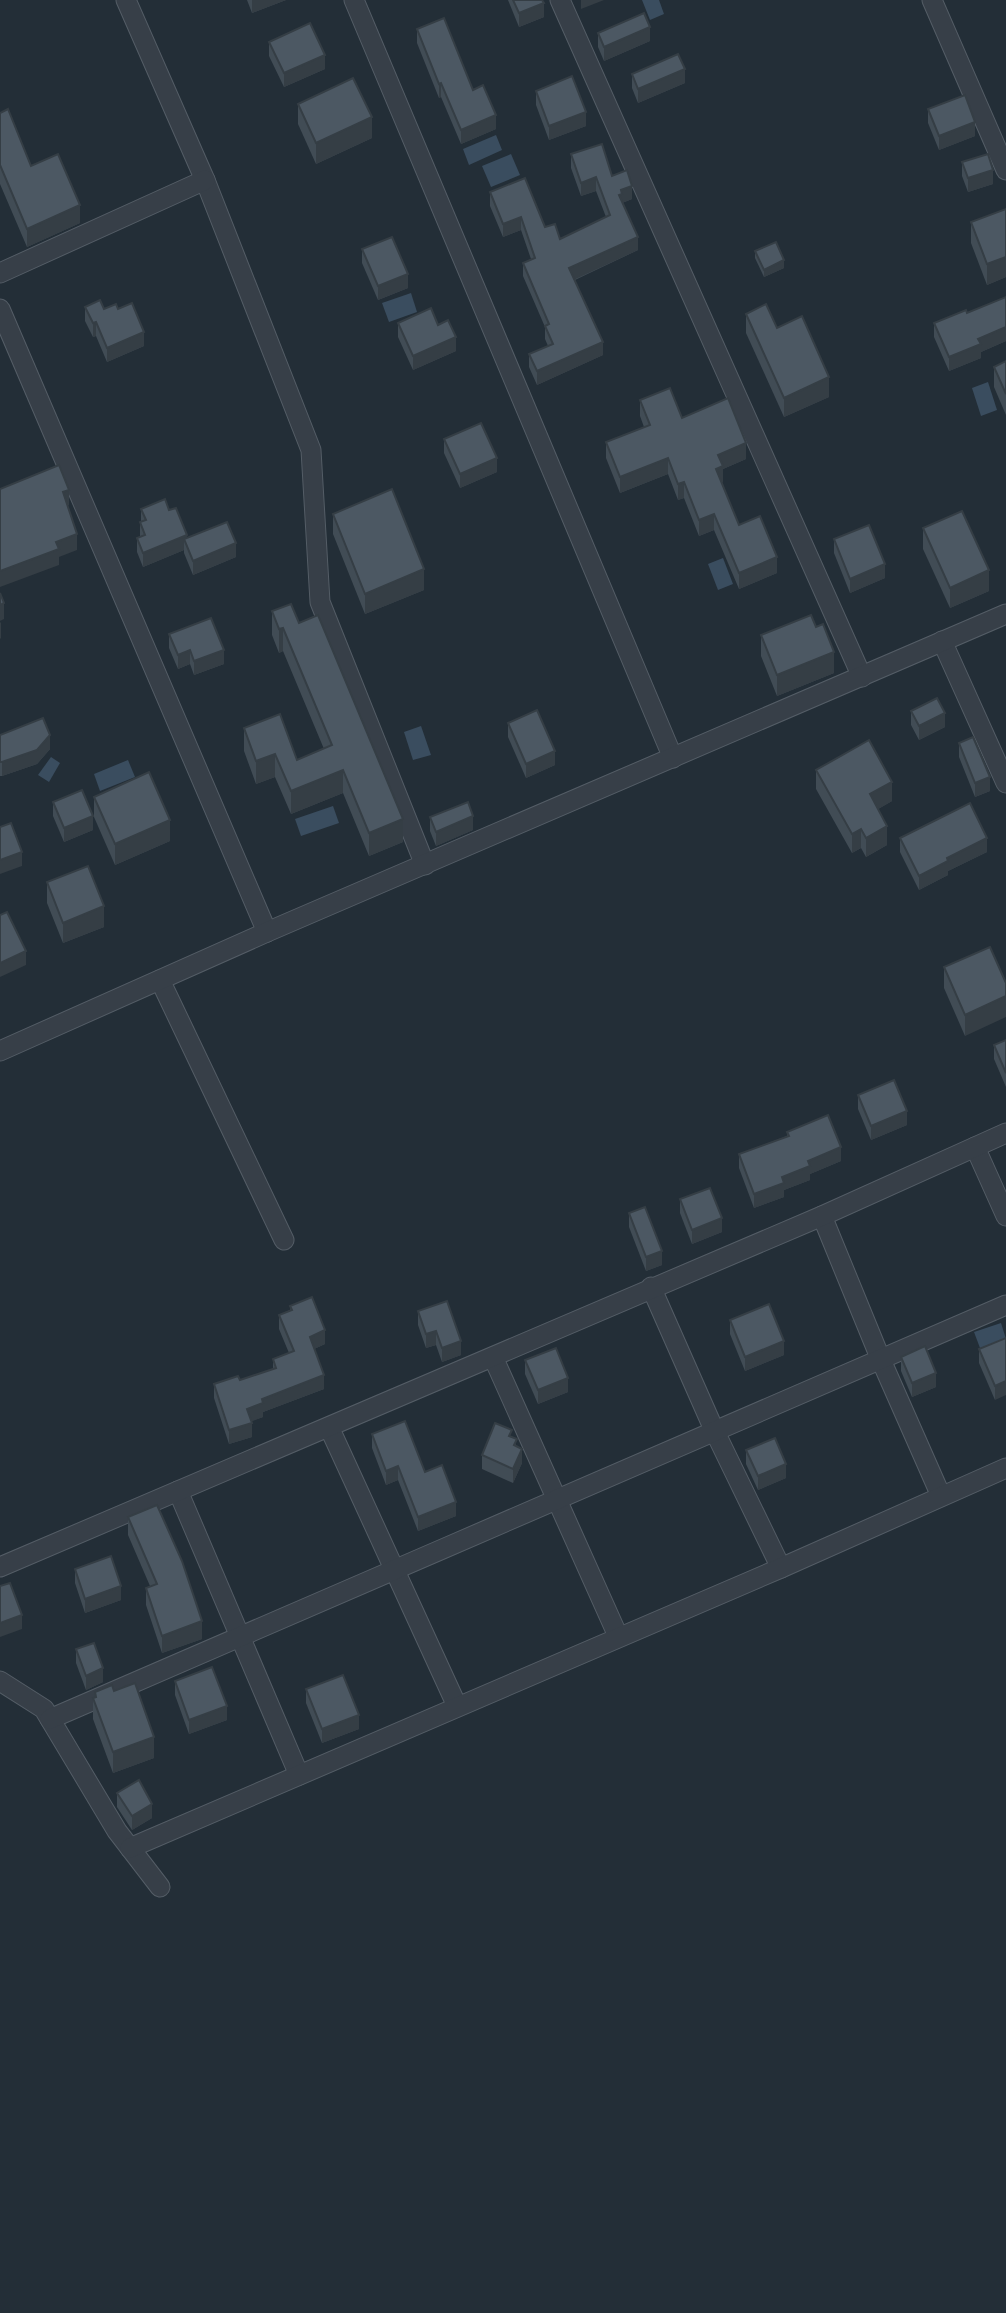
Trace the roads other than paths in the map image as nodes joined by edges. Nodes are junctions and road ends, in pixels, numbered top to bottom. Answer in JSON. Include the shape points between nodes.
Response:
{"nodes":[{"id":1,"x":126,"y":0,"type":"edge"},
{"id":2,"x":354,"y":0,"type":"edge"},
{"id":3,"x":560,"y":0,"type":"edge"},
{"id":4,"x":932,"y":0,"type":"edge"},
{"id":5,"x":1006,"y":170,"type":"edge"},
{"id":6,"x":205,"y":180,"type":"junction"},
{"id":7,"x":0,"y":273,"type":"edge"},
{"id":8,"x":0,"y":309,"type":"edge"},
{"id":9,"x":1006,"y":614,"type":"edge"},
{"id":10,"x":942,"y":641,"type":"junction"},
{"id":11,"x":862,"y":677,"type":"junction"},
{"id":12,"x":673,"y":758,"type":"junction"},
{"id":13,"x":1006,"y":783,"type":"edge"},
{"id":14,"x":425,"y":865,"type":"junction"},
{"id":15,"x":267,"y":932,"type":"junction"},
{"id":16,"x":160,"y":980,"type":"junction"},
{"id":17,"x":0,"y":1051,"type":"edge"},
{"id":18,"x":1006,"y":1133,"type":"edge"},
{"id":19,"x":975,"y":1147,"type":"junction"},
{"id":20,"x":822,"y":1216,"type":"junction"},
{"id":21,"x":1006,"y":1216,"type":"edge"},
{"id":22,"x":284,"y":1240,"type":"dead end"},
{"id":23,"x":651,"y":1287,"type":"junction"},
{"id":24,"x":1006,"y":1305,"type":"edge"},
{"id":25,"x":493,"y":1357,"type":"junction"},
{"id":26,"x":881,"y":1360,"type":"junction"},
{"id":27,"x":329,"y":1427,"type":"junction"},
{"id":28,"x":715,"y":1432,"type":"junction"},
{"id":29,"x":1006,"y":1468,"type":"edge"},
{"id":30,"x":178,"y":1491,"type":"junction"},
{"id":31,"x":941,"y":1496,"type":"junction"},
{"id":32,"x":556,"y":1502,"type":"junction"},
{"id":33,"x":0,"y":1567,"type":"edge"},
{"id":34,"x":396,"y":1568,"type":"junction"},
{"id":35,"x":781,"y":1568,"type":"junction"},
{"id":36,"x":239,"y":1636,"type":"junction"},
{"id":37,"x":618,"y":1636,"type":"junction"},
{"id":38,"x":0,"y":1681,"type":"edge"},
{"id":39,"x":9,"y":1696,"type":"edge"},
{"id":40,"x":457,"y":1706,"type":"junction"},
{"id":41,"x":50,"y":1719,"type":"junction"},
{"id":42,"x":299,"y":1775,"type":"junction"},
{"id":43,"x":130,"y":1848,"type":"junction"},
{"id":44,"x":160,"y":1887,"type":"dead end"}],
"edges":[{"from":1,"to":6,"type":"street"},
{"from":2,"to":12,"type":"street"},
{"from":3,"to":11,"type":"street"},
{"from":4,"to":5,"type":"street"},
{"from":6,"to":7,"type":"street"},
{"from":6,"to":14,"type":"street","via":[[311,450],[320,603]]},
{"from":8,"to":15,"type":"street"},
{"from":9,"to":10,"type":"street"},
{"from":10,"to":11,"type":"street"},
{"from":10,"to":13,"type":"street"},
{"from":11,"to":12,"type":"street"},
{"from":12,"to":14,"type":"street"},
{"from":14,"to":15,"type":"street"},
{"from":15,"to":16,"type":"street"},
{"from":16,"to":17,"type":"street"},
{"from":16,"to":22,"type":"street"},
{"from":18,"to":19,"type":"street"},
{"from":19,"to":20,"type":"street"},
{"from":19,"to":21,"type":"street"},
{"from":20,"to":23,"type":"street"},
{"from":20,"to":26,"type":"street"},
{"from":23,"to":25,"type":"street"},
{"from":23,"to":28,"type":"street"},
{"from":24,"to":26,"type":"street"},
{"from":25,"to":27,"type":"street"},
{"from":25,"to":32,"type":"street"},
{"from":26,"to":28,"type":"street"},
{"from":26,"to":31,"type":"street"},
{"from":27,"to":30,"type":"street"},
{"from":27,"to":34,"type":"street"},
{"from":28,"to":32,"type":"street"},
{"from":28,"to":35,"type":"street"},
{"from":29,"to":31,"type":"street"},
{"from":30,"to":33,"type":"street"},
{"from":30,"to":36,"type":"street"},
{"from":31,"to":35,"type":"street"},
{"from":32,"to":34,"type":"street"},
{"from":32,"to":37,"type":"street"},
{"from":34,"to":36,"type":"street"},
{"from":34,"to":40,"type":"street"},
{"from":35,"to":37,"type":"street"},
{"from":36,"to":41,"type":"street"},
{"from":36,"to":42,"type":"street"},
{"from":37,"to":40,"type":"street"},
{"from":38,"to":39,"type":"street"},
{"from":39,"to":41,"type":"street","via":[[44,1709]]},
{"from":40,"to":42,"type":"street"},
{"from":41,"to":43,"type":"street"},
{"from":42,"to":43,"type":"street"},
{"from":43,"to":44,"type":"street"}]}
